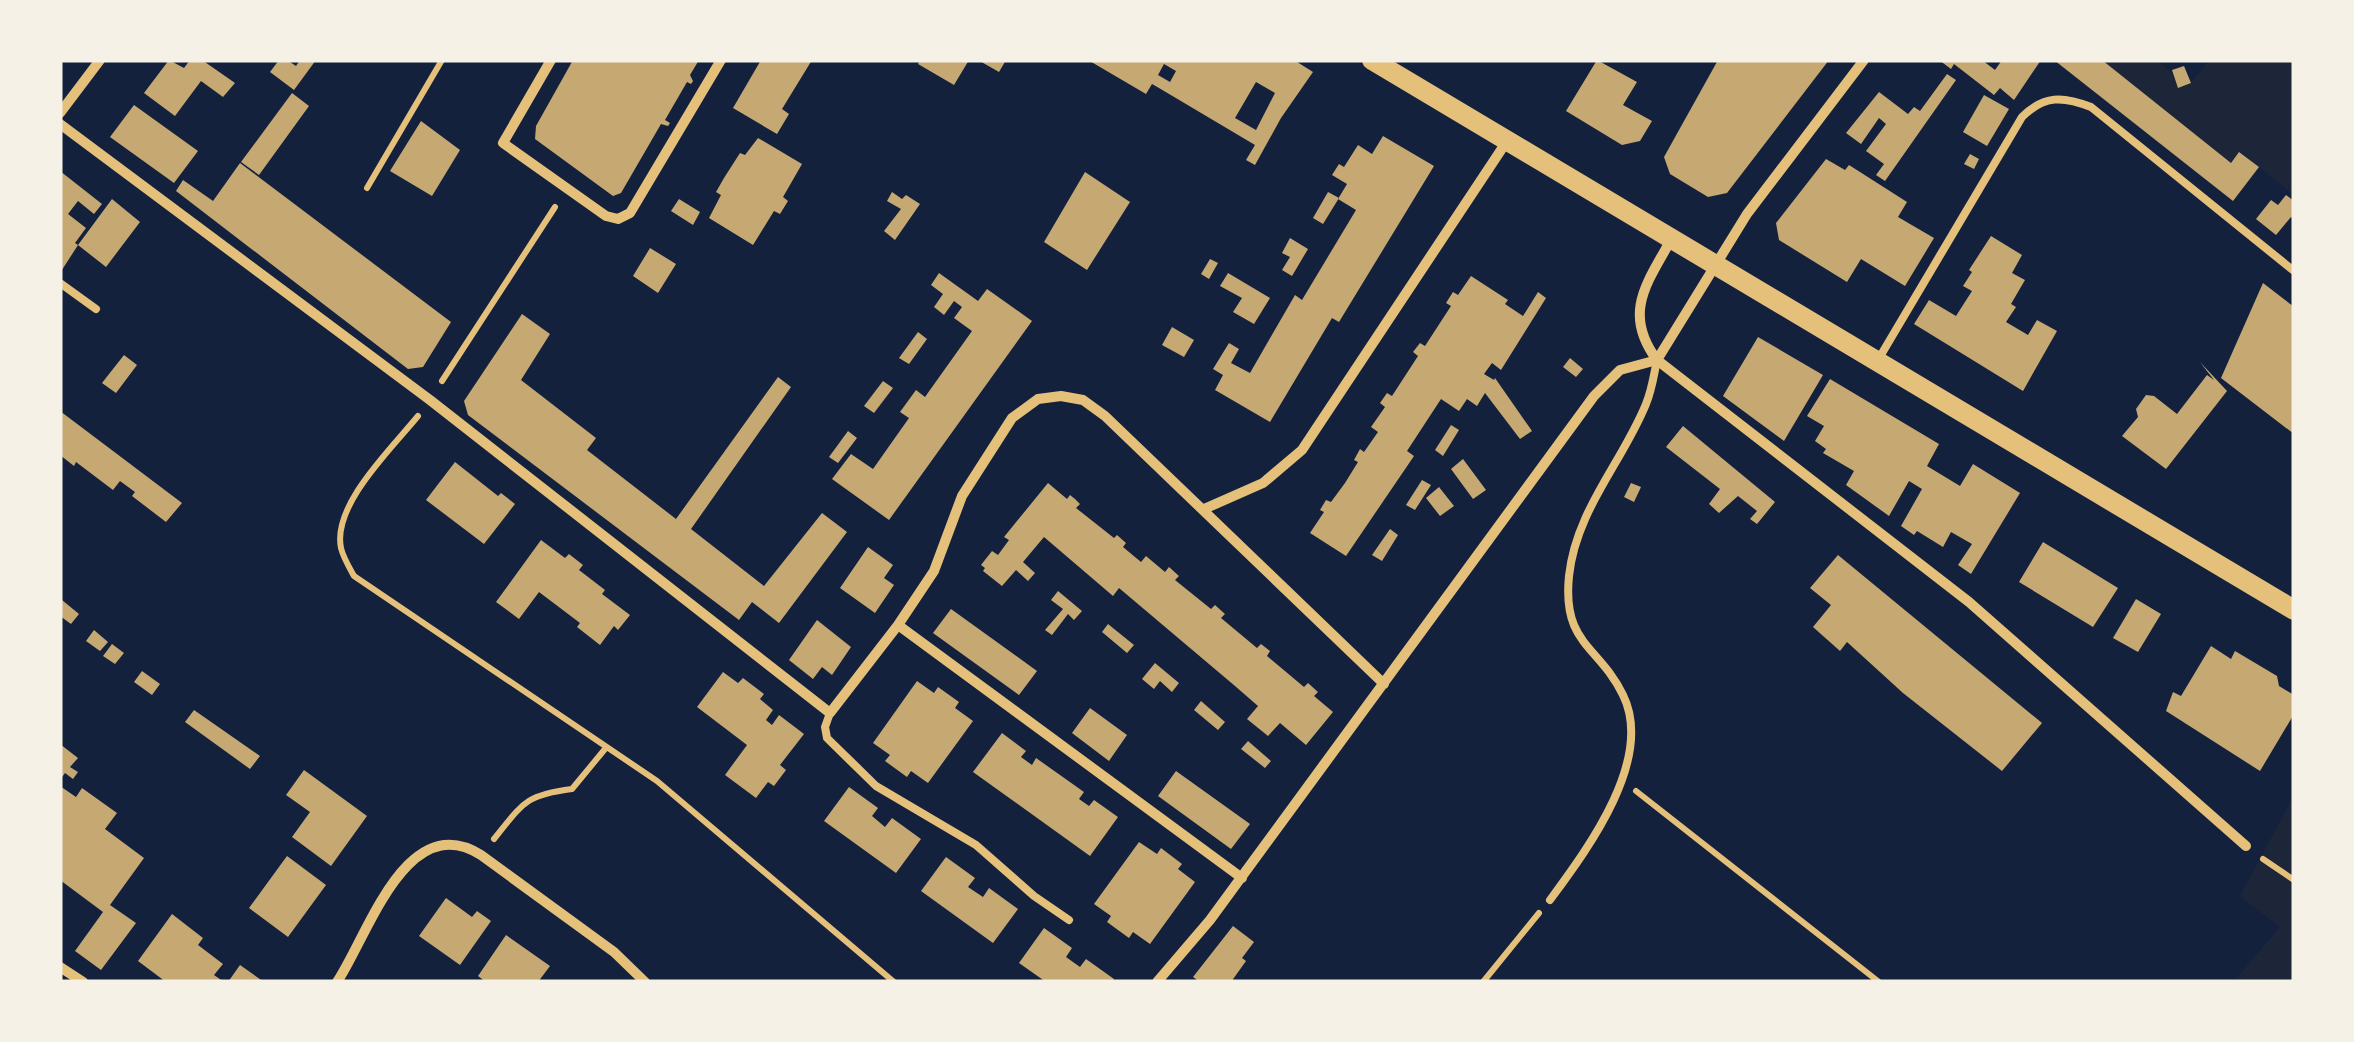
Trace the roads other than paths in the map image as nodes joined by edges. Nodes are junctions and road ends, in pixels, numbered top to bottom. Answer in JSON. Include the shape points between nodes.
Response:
{"nodes":[{"id":1,"x":100,"y":60,"type":"edge"},
{"id":2,"x":551,"y":60,"type":"edge"},
{"id":3,"x":721,"y":60,"type":"edge"},
{"id":4,"x":1372,"y":60,"type":"edge"},
{"id":5,"x":1864,"y":60,"type":"edge"},
{"id":6,"x":60,"y":112,"type":"edge"},
{"id":7,"x":60,"y":124,"type":"edge"},
{"id":8,"x":1508,"y":140,"type":"junction"},
{"id":9,"x":1672,"y":238,"type":"junction"},
{"id":10,"x":1716,"y":264,"type":"junction"},
{"id":11,"x":2294,"y":270,"type":"edge"},
{"id":12,"x":60,"y":283,"type":"edge"},
{"id":13,"x":96,"y":309,"type":"dead end"},
{"id":14,"x":1657,"y":360,"type":"junction"},
{"id":15,"x":1878,"y":360,"type":"junction"},
{"id":16,"x":1204,"y":509,"type":"junction"},
{"id":17,"x":2294,"y":610,"type":"edge"},
{"id":18,"x":898,"y":625,"type":"junction"},
{"id":19,"x":1384,"y":684,"type":"junction"},
{"id":20,"x":830,"y":713,"type":"junction"},
{"id":21,"x":2246,"y":846,"type":"road end"},
{"id":22,"x":1242,"y":878,"type":"junction"},
{"id":23,"x":1550,"y":900,"type":"road end"},
{"id":24,"x":1069,"y":920,"type":"dead end"},
{"id":25,"x":60,"y":967,"type":"edge"},
{"id":26,"x":83,"y":982,"type":"edge"},
{"id":27,"x":338,"y":982,"type":"edge"},
{"id":28,"x":644,"y":982,"type":"edge"},
{"id":29,"x":1157,"y":982,"type":"edge"}],
"edges":[{"from":1,"to":6,"type":"street"},
{"from":2,"to":3,"type":"street","via":[[502,143],[618,219],[627,216]]},
{"from":4,"to":8,"type":"main road"},
{"from":5,"to":10,"type":"street"},
{"from":7,"to":20,"type":"street","via":[[430,400]]},
{"from":8,"to":9,"type":"main road"},
{"from":8,"to":16,"type":"street","via":[[1302,450],[1263,483]]},
{"from":9,"to":10,"type":"main road"},
{"from":9,"to":14,"type":"street","via":[[1639,310],[1640,333]]},
{"from":10,"to":14,"type":"street"},
{"from":10,"to":15,"type":"main road"},
{"from":11,"to":15,"type":"lane","via":[[2091,107],[2042,101],[2022,117]]},
{"from":12,"to":13,"type":"lane"},
{"from":14,"to":19,"type":"street","via":[[1629,366],[1603,385]]},
{"from":14,"to":21,"type":"street","via":[[1970,602]]},
{"from":14,"to":23,"type":"lane","via":[[1647,401],[1584,517],[1568,580],[1572,627],[1629,711],[1622,780],[1598,832]]},
{"from":15,"to":17,"type":"main road"},
{"from":16,"to":18,"type":"street","via":[[1095,408],[1072,397],[1038,399],[1012,418],[962,496],[934,571]]},
{"from":16,"to":19,"type":"street"},
{"from":18,"to":20,"type":"street"},
{"from":18,"to":22,"type":"street"},
{"from":19,"to":22,"type":"street"},
{"from":20,"to":24,"type":"lane","via":[[827,738],[876,786],[976,844]]},
{"from":22,"to":29,"type":"street"},
{"from":25,"to":26,"type":"street"},
{"from":27,"to":28,"type":"street","via":[[375,911],[418,854],[455,844],[614,952]]}]}
